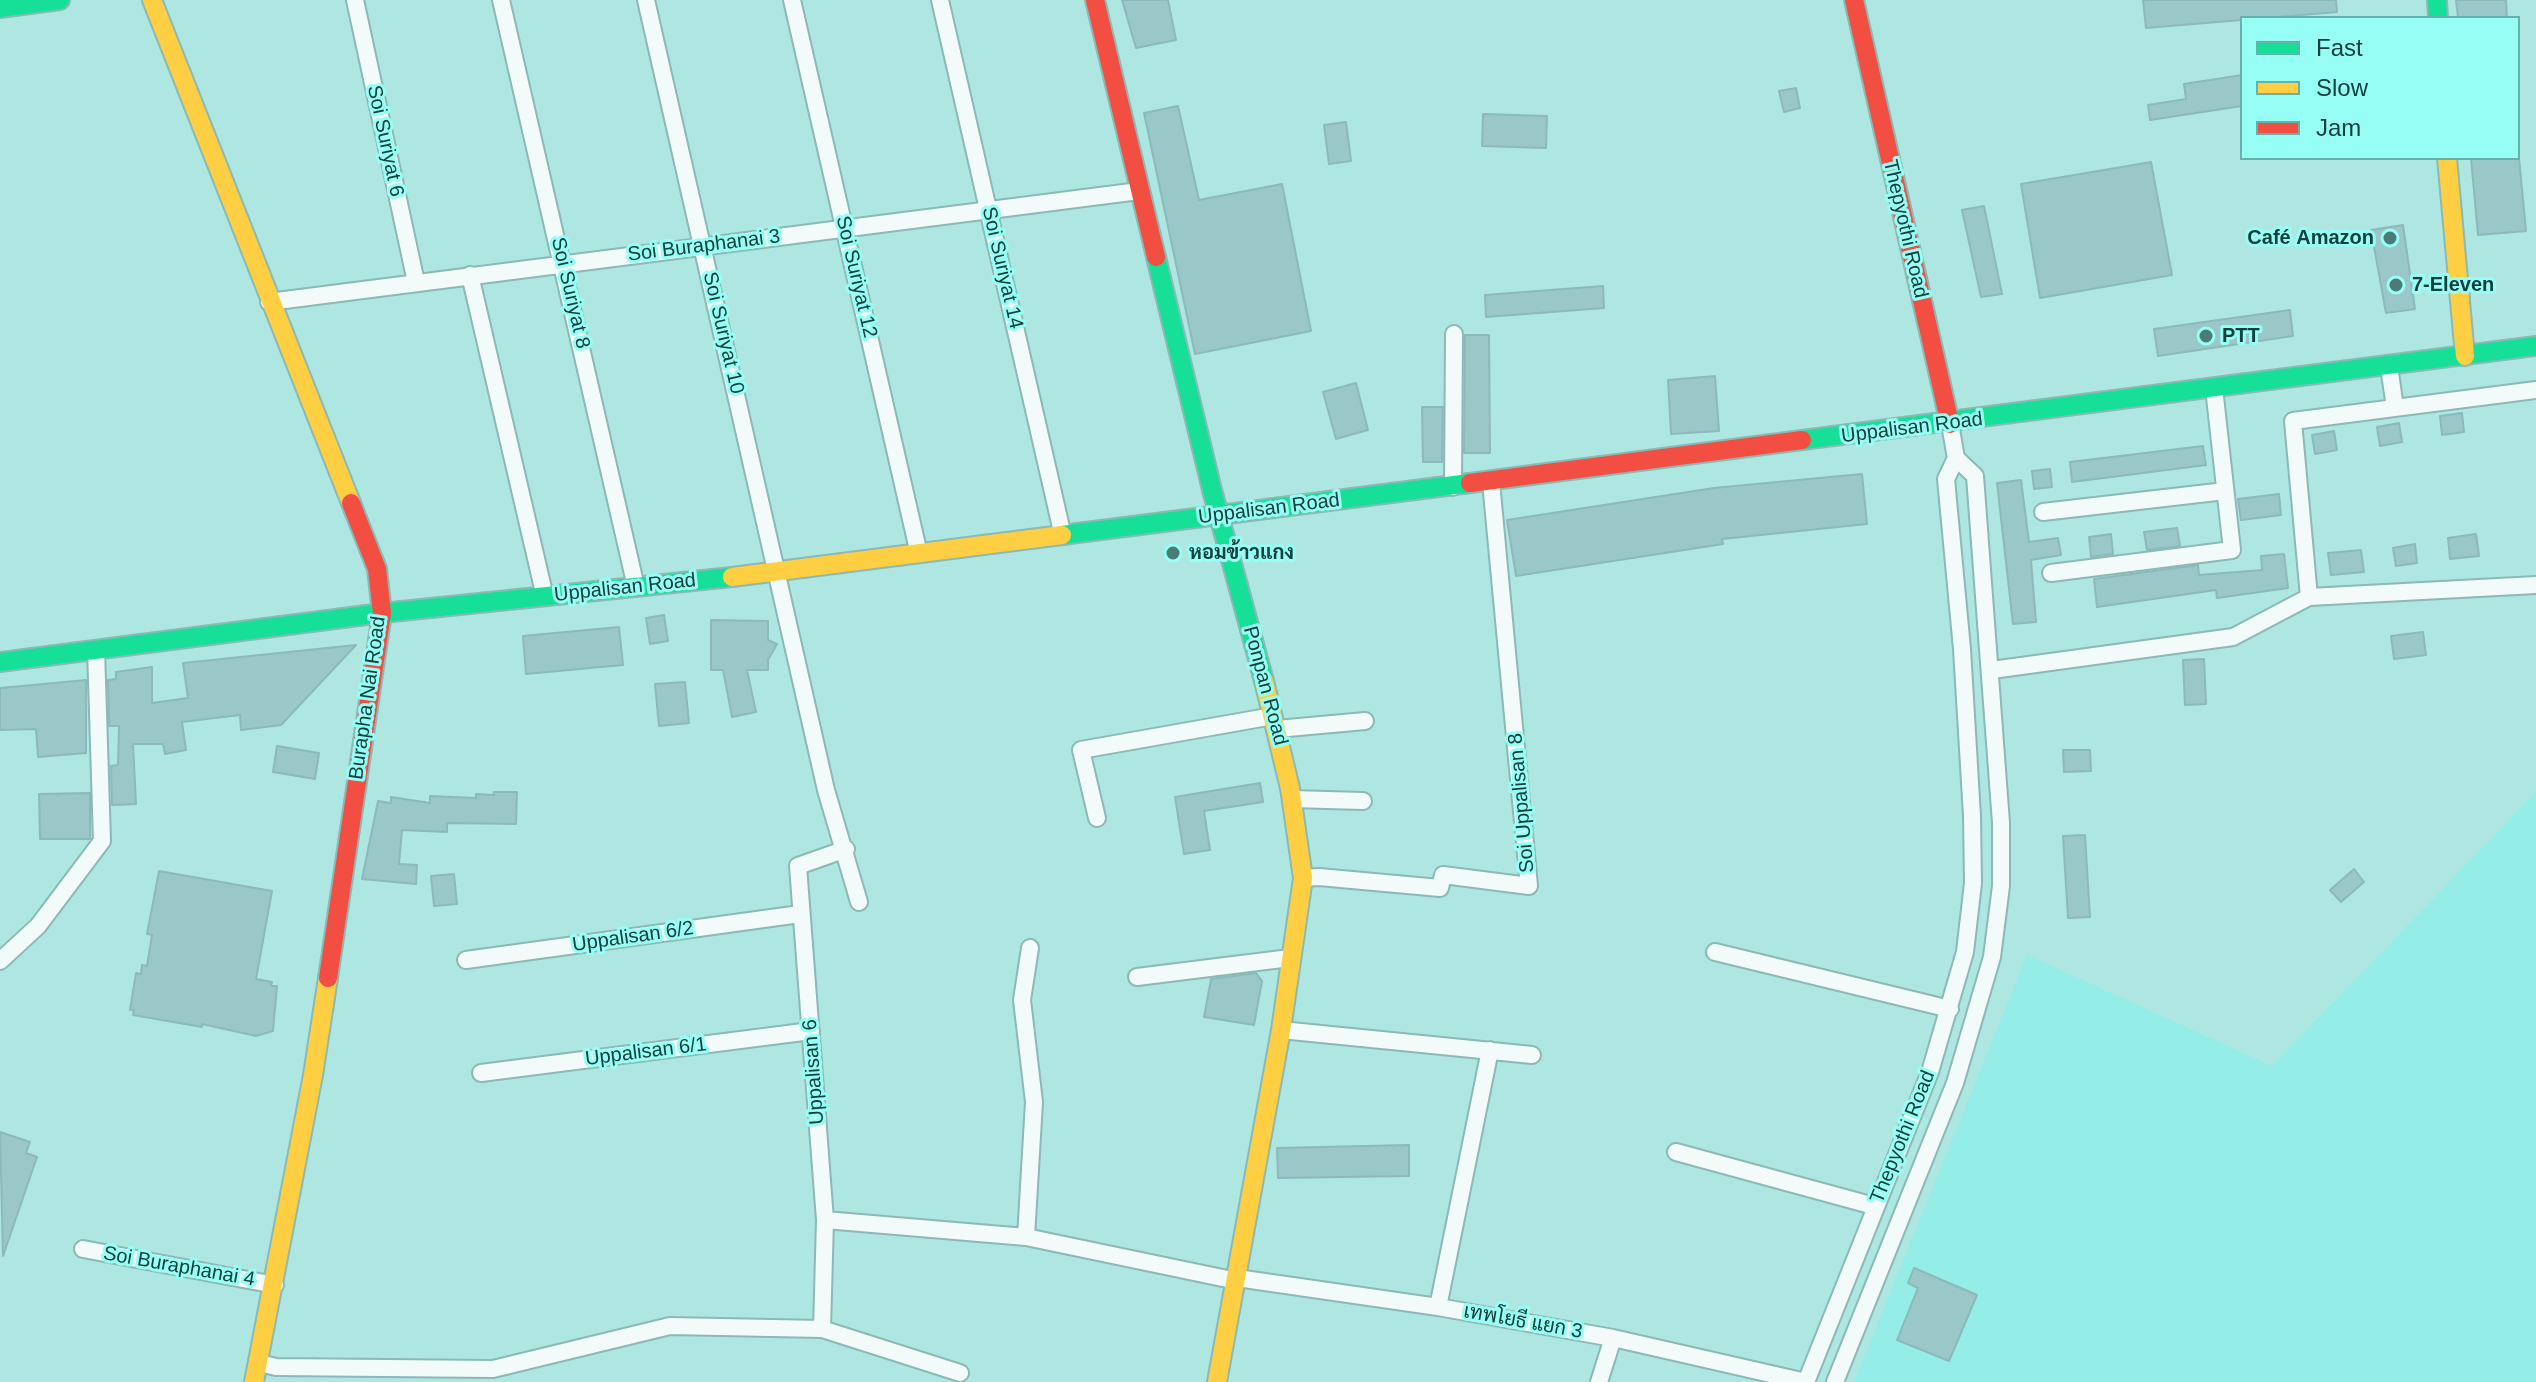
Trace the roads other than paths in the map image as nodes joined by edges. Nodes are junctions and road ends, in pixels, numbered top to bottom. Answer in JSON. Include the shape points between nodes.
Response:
{"nodes":[{"id":1,"x":60,"y":0,"type":"edge"},
{"id":2,"x":152,"y":0,"type":"edge"},
{"id":3,"x":355,"y":0,"type":"edge"},
{"id":4,"x":501,"y":0,"type":"edge"},
{"id":5,"x":646,"y":0,"type":"edge"},
{"id":6,"x":792,"y":0,"type":"edge"},
{"id":7,"x":940,"y":0,"type":"edge"},
{"id":8,"x":1095,"y":0,"type":"edge"},
{"id":9,"x":1854,"y":0,"type":"edge"},
{"id":10,"x":0,"y":8,"type":"edge"},
{"id":11,"x":2447,"y":160,"type":"edge"},
{"id":12,"x":1139,"y":191,"type":"junction"},
{"id":13,"x":988,"y":210,"type":"junction"},
{"id":14,"x":845,"y":229,"type":"junction"},
{"id":15,"x":703,"y":246,"type":"junction"},
{"id":16,"x":564,"y":264,"type":"junction"},
{"id":17,"x":470,"y":275,"type":"junction"},
{"id":18,"x":416,"y":282,"type":"junction"},
{"id":19,"x":269,"y":302,"type":"junction"},
{"id":20,"x":1454,"y":334,"type":"dead end"},
{"id":21,"x":2536,"y":346,"type":"edge"},
{"id":22,"x":2465,"y":356,"type":"junction"},
{"id":23,"x":2389,"y":366,"type":"junction"},
{"id":24,"x":2214,"y":388,"type":"junction"},
{"id":25,"x":2536,"y":390,"type":"edge"},
{"id":26,"x":2395,"y":408,"type":"junction"},
{"id":27,"x":1950,"y":424,"type":"junction"},
{"id":28,"x":1956,"y":458,"type":"junction"},
{"id":29,"x":1491,"y":482,"type":"junction"},
{"id":30,"x":1453,"y":487,"type":"junction"},
{"id":31,"x":2225,"y":491,"type":"junction"},
{"id":32,"x":2043,"y":512,"type":"dead end"},
{"id":33,"x":1218,"y":516,"type":"junction"},
{"id":34,"x":1063,"y":536,"type":"junction"},
{"id":35,"x":919,"y":554,"type":"junction"},
{"id":36,"x":776,"y":572,"type":"junction"},
{"id":37,"x":2051,"y":573,"type":"dead end"},
{"id":38,"x":2536,"y":585,"type":"edge"},
{"id":39,"x":636,"y":587,"type":"junction"},
{"id":40,"x":545,"y":597,"type":"junction"},
{"id":41,"x":2309,"y":597,"type":"junction"},
{"id":42,"x":382,"y":613,"type":"junction"},
{"id":43,"x":96,"y":649,"type":"junction"},
{"id":44,"x":0,"y":662,"type":"edge"},
{"id":45,"x":1992,"y":670,"type":"junction"},
{"id":46,"x":1365,"y":721,"type":"dead end"},
{"id":47,"x":1275,"y":722,"type":"junction"},
{"id":48,"x":1291,"y":799,"type":"junction"},
{"id":49,"x":1363,"y":801,"type":"dead end"},
{"id":50,"x":1097,"y":818,"type":"dead end"},
{"id":51,"x":846,"y":849,"type":"junction"},
{"id":52,"x":1303,"y":878,"type":"junction"},
{"id":53,"x":1973,"y":883,"type":"junction"},
{"id":54,"x":2001,"y":886,"type":"junction"},
{"id":55,"x":859,"y":902,"type":"dead end"},
{"id":56,"x":800,"y":914,"type":"junction"},
{"id":57,"x":1030,"y":948,"type":"dead end"},
{"id":58,"x":1715,"y":952,"type":"dead end"},
{"id":59,"x":1290,"y":958,"type":"junction"},
{"id":60,"x":466,"y":960,"type":"dead end"},
{"id":61,"x":0,"y":961,"type":"edge"},
{"id":62,"x":1137,"y":977,"type":"dead end"},
{"id":63,"x":1950,"y":1009,"type":"junction"},
{"id":64,"x":1281,"y":1030,"type":"junction"},
{"id":65,"x":811,"y":1031,"type":"junction"},
{"id":66,"x":1490,"y":1050,"type":"junction"},
{"id":67,"x":1532,"y":1055,"type":"dead end"},
{"id":68,"x":481,"y":1073,"type":"dead end"},
{"id":69,"x":1676,"y":1152,"type":"dead end"},
{"id":70,"x":1874,"y":1206,"type":"junction"},
{"id":71,"x":825,"y":1220,"type":"junction"},
{"id":72,"x":1026,"y":1237,"type":"junction"},
{"id":73,"x":83,"y":1249,"type":"dead end"},
{"id":74,"x":1237,"y":1279,"type":"junction"},
{"id":75,"x":275,"y":1285,"type":"junction"},
{"id":76,"x":1438,"y":1307,"type":"junction"},
{"id":77,"x":822,"y":1329,"type":"junction"},
{"id":78,"x":1613,"y":1338,"type":"junction"},
{"id":79,"x":259,"y":1363,"type":"junction"},
{"id":80,"x":960,"y":1373,"type":"dead end"},
{"id":81,"x":492,"y":1375,"type":"edge"},
{"id":82,"x":254,"y":1382,"type":"edge"},
{"id":83,"x":1217,"y":1382,"type":"edge"},
{"id":84,"x":1599,"y":1382,"type":"edge"},
{"id":85,"x":1806,"y":1382,"type":"edge"},
{"id":86,"x":1835,"y":1382,"type":"edge"}],
"edges":[{"from":1,"to":10,"type":"main road"},
{"from":2,"to":19,"type":"main road","name":"Burapha Nai Road"},
{"from":3,"to":18,"type":"street","name":"Soi Suriyat 6"},
{"from":4,"to":16,"type":"street","name":"Soi Suriyat 8"},
{"from":5,"to":15,"type":"street","name":"Soi Suriyat 10"},
{"from":6,"to":14,"type":"street","name":"Soi Suriyat 12"},
{"from":7,"to":13,"type":"street","name":"Soi Suriyat 14"},
{"from":8,"to":12,"type":"main road","name":"Ponpan Road"},
{"from":9,"to":27,"type":"main road","name":"Thepyothi Road"},
{"from":11,"to":22,"type":"main road"},
{"from":12,"to":13,"type":"street","name":"Soi Buraphanai 3"},
{"from":12,"to":33,"type":"main road","name":"Ponpan Road"},
{"from":13,"to":14,"type":"street","name":"Soi Buraphanai 3"},
{"from":13,"to":34,"type":"street","name":"Soi Suriyat 14"},
{"from":14,"to":15,"type":"street","name":"Soi Buraphanai 3"},
{"from":14,"to":35,"type":"street","name":"Soi Suriyat 12"},
{"from":15,"to":16,"type":"street","name":"Soi Buraphanai 3"},
{"from":15,"to":36,"type":"street","name":"Soi Suriyat 10"},
{"from":16,"to":17,"type":"street","name":"Soi Buraphanai 3"},
{"from":16,"to":39,"type":"street","name":"Soi Suriyat 8"},
{"from":17,"to":18,"type":"street","name":"Soi Buraphanai 3"},
{"from":17,"to":40,"type":"street"},
{"from":18,"to":19,"type":"street","name":"Soi Buraphanai 3"},
{"from":19,"to":42,"type":"main road","name":"Burapha Nai Road","via":[[377,569]]},
{"from":20,"to":30,"type":"street"},
{"from":21,"to":22,"type":"main road","name":"Uppalisan Road"},
{"from":22,"to":23,"type":"main road","name":"Uppalisan Road"},
{"from":23,"to":24,"type":"main road","name":"Uppalisan Road"},
{"from":23,"to":26,"type":"street"},
{"from":24,"to":27,"type":"main road","name":"Uppalisan Road"},
{"from":24,"to":31,"type":"street"},
{"from":25,"to":26,"type":"street"},
{"from":26,"to":41,"type":"street","via":[[2293,421]]},
{"from":27,"to":28,"type":"street","name":"Thepyothi Road"},
{"from":27,"to":29,"type":"main road","name":"Uppalisan Road"},
{"from":28,"to":45,"type":"street","name":"Thepyothi Road","via":[[1975,476]]},
{"from":28,"to":53,"type":"street","name":"Thepyothi Road","via":[[1946,479],[1962,649]]},
{"from":29,"to":30,"type":"main road","name":"Uppalisan Road"},
{"from":29,"to":52,"type":"street","name":"Soi Uppalisan 8","via":[[1529,886],[1443,875],[1440,888]]},
{"from":30,"to":33,"type":"main road","name":"Uppalisan Road"},
{"from":31,"to":32,"type":"street"},
{"from":31,"to":37,"type":"street","via":[[2232,550]]},
{"from":33,"to":34,"type":"main road","name":"Uppalisan Road"},
{"from":33,"to":47,"type":"main road","name":"Ponpan Road"},
{"from":34,"to":35,"type":"main road","name":"Uppalisan Road"},
{"from":35,"to":36,"type":"main road","name":"Uppalisan Road"},
{"from":36,"to":39,"type":"main road","name":"Uppalisan Road"},
{"from":36,"to":51,"type":"street","via":[[826,790]]},
{"from":38,"to":41,"type":"street"},
{"from":39,"to":40,"type":"main road","name":"Uppalisan Road"},
{"from":40,"to":42,"type":"main road","name":"Uppalisan Road"},
{"from":41,"to":45,"type":"street","via":[[2233,637]]},
{"from":42,"to":43,"type":"main road","name":"Uppalisan Road"},
{"from":42,"to":75,"type":"main road","name":"Burapha Nai Road","via":[[313,1075]]},
{"from":43,"to":44,"type":"main road","name":"Uppalisan Road"},
{"from":43,"to":61,"type":"street","via":[[102,841],[38,926]]},
{"from":45,"to":54,"type":"street","name":"Thepyothi Road"},
{"from":46,"to":47,"type":"street"},
{"from":47,"to":48,"type":"main road","name":"Ponpan Road"},
{"from":47,"to":50,"type":"street","via":[[1081,750]]},
{"from":48,"to":49,"type":"street"},
{"from":48,"to":52,"type":"main road","name":"Ponpan Road"},
{"from":51,"to":55,"type":"street"},
{"from":51,"to":56,"type":"street","name":"Uppalisan 6","via":[[798,866]]},
{"from":52,"to":59,"type":"main road","name":"Ponpan Road"},
{"from":53,"to":54,"type":"street"},
{"from":53,"to":63,"type":"street","name":"Thepyothi Road","via":[[1965,952]]},
{"from":54,"to":86,"type":"street","name":"Thepyothi Road","via":[[1992,957],[1955,1083]]},
{"from":56,"to":60,"type":"street","name":"Uppalisan 6/2"},
{"from":56,"to":65,"type":"street","name":"Uppalisan 6"},
{"from":57,"to":72,"type":"street","via":[[1022,1000],[1034,1102]]},
{"from":58,"to":63,"type":"street"},
{"from":59,"to":62,"type":"street"},
{"from":59,"to":64,"type":"main road","name":"Ponpan Road"},
{"from":63,"to":70,"type":"street","name":"Thepyothi Road","via":[[1930,1072]]},
{"from":64,"to":66,"type":"street"},
{"from":64,"to":74,"type":"main road","name":"Ponpan Road"},
{"from":65,"to":68,"type":"street","name":"Uppalisan 6/1"},
{"from":65,"to":71,"type":"street","name":"Uppalisan 6"},
{"from":66,"to":67,"type":"street"},
{"from":66,"to":76,"type":"street"},
{"from":69,"to":70,"type":"street"},
{"from":70,"to":85,"type":"street","name":"Thepyothi Road"},
{"from":71,"to":72,"type":"street","name":"เทพโยธี แยก 3"},
{"from":71,"to":77,"type":"street","name":"Uppalisan 6"},
{"from":72,"to":74,"type":"street","name":"เทพโยธี แยก 3"},
{"from":73,"to":75,"type":"street","name":"Soi Buraphanai 4"},
{"from":74,"to":76,"type":"street","name":"เทพโยธี แยก 3"},
{"from":74,"to":83,"type":"main road","name":"Ponpan Road"},
{"from":75,"to":79,"type":"main road","name":"Burapha Nai Road"},
{"from":76,"to":78,"type":"street","name":"เทพโยธี แยก 3"},
{"from":77,"to":80,"type":"street"},
{"from":77,"to":81,"type":"street","via":[[670,1326]]},
{"from":78,"to":84,"type":"street"},
{"from":78,"to":85,"type":"street","name":"เทพโยธี แยก 3"},
{"from":79,"to":81,"type":"street"},
{"from":79,"to":82,"type":"main road","name":"Burapha Nai Road"}]}
